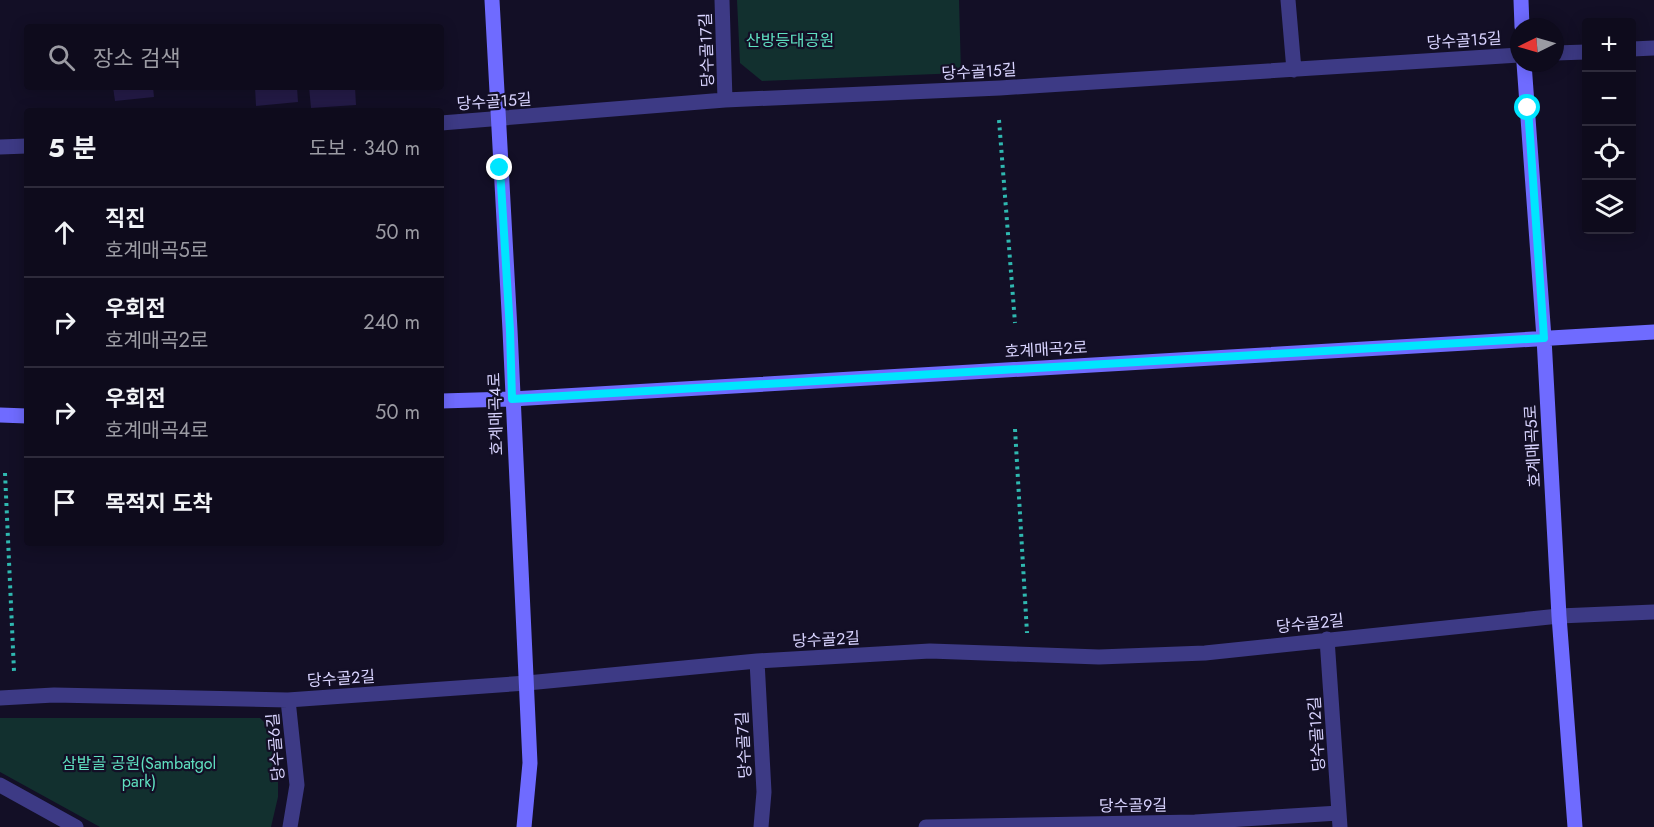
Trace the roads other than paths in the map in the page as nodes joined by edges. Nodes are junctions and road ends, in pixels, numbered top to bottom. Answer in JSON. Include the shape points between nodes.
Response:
{"nodes":[{"id":1,"x":492,"y":0,"type":"edge"},
{"id":2,"x":722,"y":0,"type":"edge"},
{"id":3,"x":1288,"y":0,"type":"edge"},
{"id":4,"x":1521,"y":0,"type":"edge"},
{"id":5,"x":1522,"y":18,"type":"edge"},
{"id":6,"x":1654,"y":48,"type":"edge"},
{"id":7,"x":1636,"y":50,"type":"edge"},
{"id":8,"x":1582,"y":52,"type":"edge"},
{"id":9,"x":1564,"y":53,"type":"edge"},
{"id":10,"x":1510,"y":56,"type":"edge"},
{"id":11,"x":1294,"y":70,"type":"junction"},
{"id":12,"x":1525,"y":72,"type":"edge"},
{"id":13,"x":725,"y":100,"type":"junction"},
{"id":14,"x":498,"y":120,"type":"junction"},
{"id":15,"x":444,"y":123,"type":"edge"},
{"id":16,"x":24,"y":146,"type":"edge"},
{"id":17,"x":0,"y":147,"type":"edge"},
{"id":18,"x":1654,"y":332,"type":"edge"},
{"id":19,"x":1544,"y":338,"type":"junction"},
{"id":20,"x":512,"y":399,"type":"junction"},
{"id":21,"x":444,"y":401,"type":"edge"},
{"id":22,"x":0,"y":415,"type":"edge"},
{"id":23,"x":24,"y":416,"type":"edge"},
{"id":24,"x":1654,"y":612,"type":"edge"},
{"id":25,"x":1559,"y":616,"type":"junction"},
{"id":26,"x":1327,"y":639,"type":"junction"},
{"id":27,"x":757,"y":661,"type":"junction"},
{"id":28,"x":526,"y":683,"type":"junction"},
{"id":29,"x":0,"y":698,"type":"edge"},
{"id":30,"x":288,"y":700,"type":"junction"},
{"id":31,"x":0,"y":785,"type":"edge"},
{"id":32,"x":1340,"y":820,"type":"edge"},
{"id":33,"x":76,"y":827,"type":"edge"},
{"id":34,"x":290,"y":827,"type":"edge"},
{"id":35,"x":524,"y":827,"type":"edge"},
{"id":36,"x":761,"y":827,"type":"edge"},
{"id":37,"x":926,"y":827,"type":"edge"},
{"id":38,"x":1575,"y":827,"type":"edge"}],
"edges":[{"from":1,"to":14,"type":"street","name":"호계매곡4로"},
{"from":2,"to":13,"type":"street","name":"당수골17길"},
{"from":3,"to":11,"type":"street"},
{"from":4,"to":5,"type":"street"},
{"from":6,"to":7,"type":"street"},
{"from":8,"to":9,"type":"street"},
{"from":10,"to":11,"type":"street","name":"당수골15길"},
{"from":11,"to":13,"type":"street","name":"당수골15길"},
{"from":12,"to":19,"type":"street","name":"호계매곡5로"},
{"from":13,"to":14,"type":"street","name":"당수골15길"},
{"from":14,"to":15,"type":"street","name":"당수골15길"},
{"from":14,"to":20,"type":"street","name":"호계매곡4로"},
{"from":16,"to":17,"type":"street"},
{"from":18,"to":19,"type":"street","name":"호계매곡2로"},
{"from":19,"to":20,"type":"street","name":"호계매곡2로"},
{"from":19,"to":25,"type":"street","name":"호계매곡5로"},
{"from":20,"to":21,"type":"street","name":"호계매곡2로"},
{"from":20,"to":28,"type":"street","name":"호계매곡4로"},
{"from":22,"to":23,"type":"street"},
{"from":24,"to":25,"type":"street","name":"당수골2길"},
{"from":25,"to":26,"type":"street","name":"당수골2길"},
{"from":25,"to":38,"type":"street","name":"호계매곡5로"},
{"from":26,"to":27,"type":"street","name":"당수골2길","via":[[1205,652],[1099,657],[930,651]]},
{"from":26,"to":32,"type":"street","name":"당수골12길"},
{"from":27,"to":28,"type":"street","name":"당수골2길"},
{"from":27,"to":36,"type":"street","name":"당수골7길","via":[[764,792]]},
{"from":28,"to":30,"type":"street","name":"당수골2길"},
{"from":28,"to":35,"type":"street","name":"호계매곡4로","via":[[530,763]]},
{"from":29,"to":30,"type":"street","name":"당수골2길","via":[[54,694]]},
{"from":30,"to":34,"type":"street","name":"당수골6길","via":[[297,785]]},
{"from":31,"to":33,"type":"street"},
{"from":32,"to":37,"type":"street","name":"당수골9길"}]}
